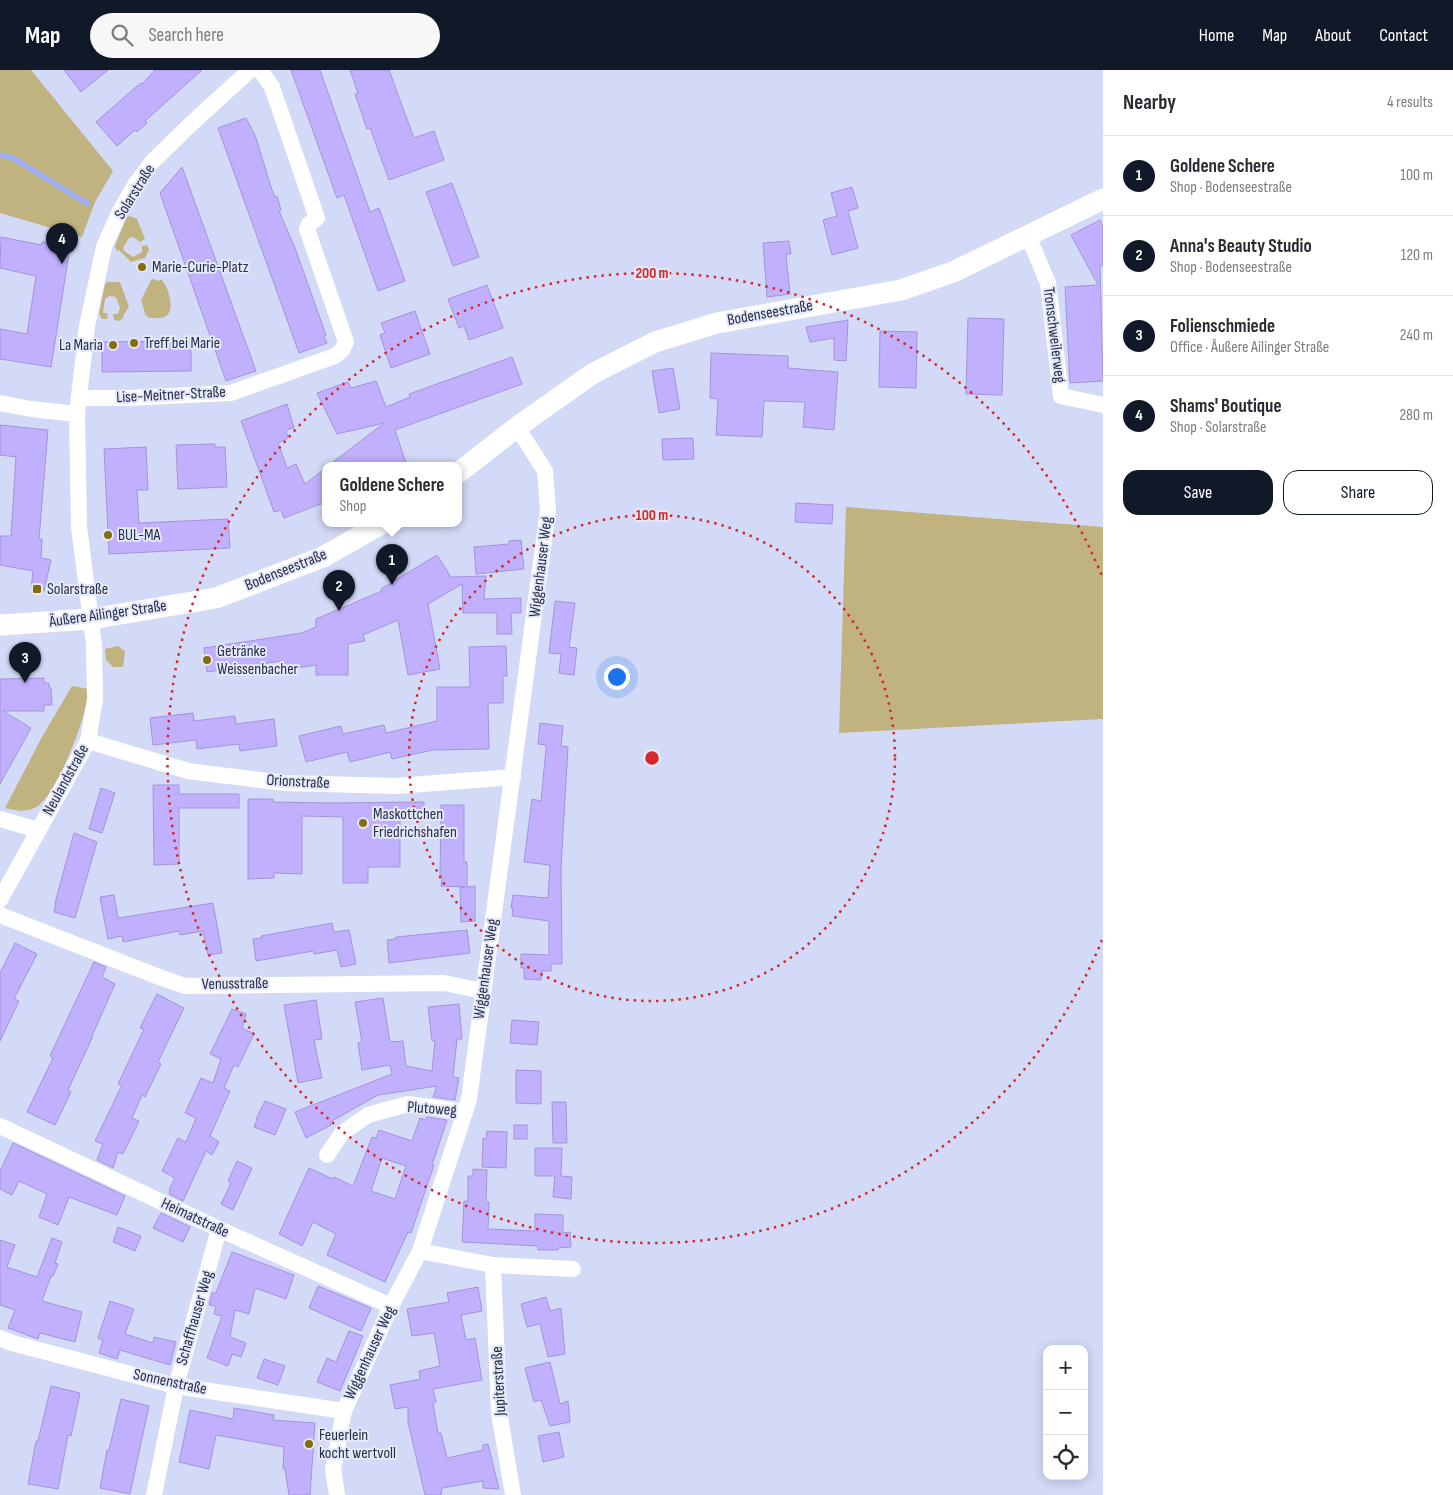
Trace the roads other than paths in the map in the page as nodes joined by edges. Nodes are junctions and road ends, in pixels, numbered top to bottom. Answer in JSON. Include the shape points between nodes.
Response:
{"nodes":[{"id":1,"x":250,"y":70,"type":"edge"},
{"id":2,"x":260,"y":70,"type":"edge"},
{"id":3,"x":1103,"y":199,"type":"edge"},
{"id":4,"x":1028,"y":236,"type":"junction"},
{"id":5,"x":79,"y":398,"type":"junction"},
{"id":6,"x":0,"y":403,"type":"edge"},
{"id":7,"x":1103,"y":405,"type":"edge"},
{"id":8,"x":77,"y":414,"type":"junction"},
{"id":9,"x":517,"y":427,"type":"junction"},
{"id":10,"x":462,"y":470,"type":"edge"},
{"id":11,"x":376,"y":527,"type":"edge"},
{"id":12,"x":216,"y":598,"type":"joint"},
{"id":13,"x":91,"y":619,"type":"junction"},
{"id":14,"x":0,"y":626,"type":"edge"},
{"id":15,"x":88,"y":741,"type":"junction"},
{"id":16,"x":513,"y":777,"type":"junction"},
{"id":17,"x":0,"y":818,"type":"edge"},
{"id":18,"x":38,"y":830,"type":"junction"},
{"id":19,"x":0,"y":900,"type":"edge"},
{"id":20,"x":0,"y":915,"type":"edge"},
{"id":21,"x":483,"y":991,"type":"junction"},
{"id":22,"x":465,"y":1112,"type":"junction"},
{"id":23,"x":0,"y":1126,"type":"edge"},
{"id":24,"x":327,"y":1155,"type":"dead end"},
{"id":25,"x":219,"y":1229,"type":"junction"},
{"id":26,"x":420,"y":1251,"type":"junction"},
{"id":27,"x":494,"y":1265,"type":"junction"},
{"id":28,"x":573,"y":1269,"type":"dead end"},
{"id":29,"x":391,"y":1306,"type":"junction"},
{"id":30,"x":0,"y":1338,"type":"edge"},
{"id":31,"x":176,"y":1386,"type":"junction"},
{"id":32,"x":344,"y":1411,"type":"junction"},
{"id":33,"x":154,"y":1495,"type":"edge"},
{"id":34,"x":337,"y":1495,"type":"edge"},
{"id":35,"x":513,"y":1495,"type":"edge"}],
"edges":[{"from":1,"to":5,"type":"street","name":"Solarstraße","via":[[152,162],[119,213],[102,256],[87,326]]},
{"from":2,"to":5,"type":"street","name":"Lise-Meitner-Straße","via":[[272,88],[317,218],[307,230],[346,342],[342,350],[335,356],[231,393]]},
{"from":3,"to":4,"type":"main road","name":"Bodenseestraße"},
{"from":4,"to":7,"type":"street","name":"Tronschweilerweg","via":[[1048,283],[1061,396]]},
{"from":4,"to":9,"type":"main road","name":"Bodenseestraße","via":[[953,272],[901,290],[717,322],[655,342],[592,374]]},
{"from":5,"to":8,"type":"street","name":"Solarstraße"},
{"from":6,"to":8,"type":"street"},
{"from":8,"to":13,"type":"street","name":"Solarstraße","via":[[79,527]]},
{"from":9,"to":10,"type":"main road","name":"Bodenseestraße"},
{"from":9,"to":16,"type":"street","name":"Wiggenhauser Weg","via":[[545,471],[548,510]]},
{"from":11,"to":12,"type":"main road","name":"Bodenseestraße","via":[[324,557]]},
{"from":12,"to":13,"type":"main road","name":"Äußere Ailinger Straße"},
{"from":13,"to":14,"type":"main road","name":"Äußere Ailinger Straße"},
{"from":13,"to":15,"type":"street","name":"Neulandstraße","via":[[95,699]]},
{"from":15,"to":16,"type":"street","name":"Orionstraße","via":[[188,771],[284,783],[398,786]]},
{"from":15,"to":18,"type":"street","name":"Neulandstraße"},
{"from":16,"to":21,"type":"street","name":"Wiggenhauser Weg"},
{"from":17,"to":18,"type":"street"},
{"from":18,"to":19,"type":"street","name":"Neulandstraße"},
{"from":20,"to":21,"type":"street","name":"Venusstraße","via":[[185,986],[444,983]]},
{"from":21,"to":22,"type":"street","name":"Wiggenhauser Weg"},
{"from":22,"to":24,"type":"street","name":"Plutoweg","via":[[408,1104],[368,1115],[342,1133]]},
{"from":22,"to":26,"type":"street","name":"Wiggenhauser Weg"},
{"from":23,"to":25,"type":"street","name":"Heimatstraße"},
{"from":25,"to":29,"type":"street","name":"Heimatstraße"},
{"from":25,"to":31,"type":"street","name":"Schaffhauser Weg"},
{"from":26,"to":27,"type":"street"},
{"from":26,"to":29,"type":"street","name":"Wiggenhauser Weg"},
{"from":27,"to":28,"type":"street"},
{"from":27,"to":35,"type":"street","name":"Jupiterstraße","via":[[499,1412]]},
{"from":29,"to":32,"type":"street","name":"Wiggenhauser Weg"},
{"from":30,"to":31,"type":"street","name":"Sonnenstraße"},
{"from":31,"to":32,"type":"street","name":"Sonnenstraße"},
{"from":31,"to":33,"type":"street","name":"Schaffhauser Weg"},
{"from":32,"to":34,"type":"street","name":"Wiggenhauser Weg","via":[[333,1468]]}]}
